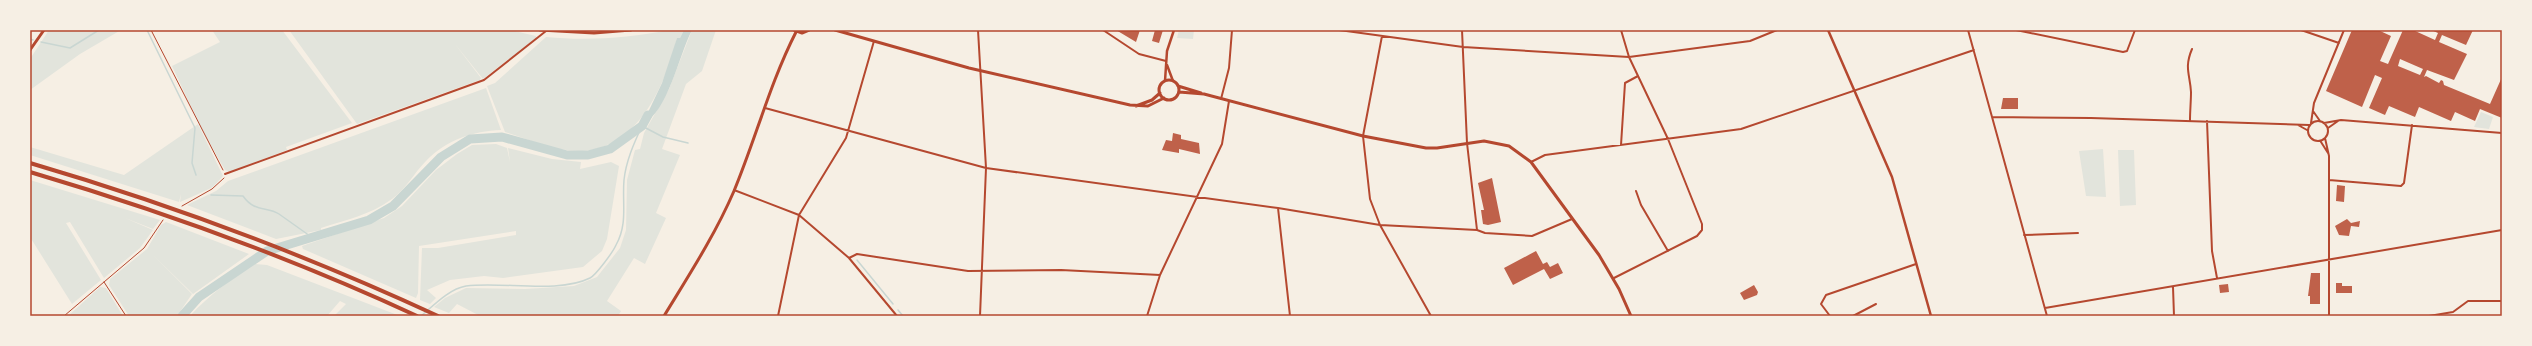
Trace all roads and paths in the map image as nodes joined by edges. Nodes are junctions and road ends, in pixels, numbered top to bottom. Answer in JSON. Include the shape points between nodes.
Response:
{"nodes":[{"id":1,"x":44,"y":30,"type":"edge"},
{"id":2,"x":151,"y":30,"type":"edge"},
{"id":3,"x":540,"y":30,"type":"edge"},
{"id":4,"x":547,"y":30,"type":"edge"},
{"id":5,"x":631,"y":30,"type":"edge"},
{"id":6,"x":808,"y":30,"type":"edge"},
{"id":7,"x":835,"y":30,"type":"edge"},
{"id":8,"x":978,"y":30,"type":"edge"},
{"id":9,"x":1103,"y":30,"type":"edge"},
{"id":10,"x":1174,"y":30,"type":"edge"},
{"id":11,"x":1232,"y":30,"type":"edge"},
{"id":12,"x":1339,"y":30,"type":"edge"},
{"id":13,"x":1462,"y":30,"type":"edge"},
{"id":14,"x":1621,"y":30,"type":"edge"},
{"id":15,"x":1776,"y":30,"type":"edge"},
{"id":16,"x":1828,"y":30,"type":"edge"},
{"id":17,"x":1968,"y":30,"type":"edge"},
{"id":18,"x":2016,"y":30,"type":"edge"},
{"id":19,"x":2135,"y":30,"type":"edge"},
{"id":20,"x":2301,"y":30,"type":"edge"},
{"id":21,"x":2344,"y":30,"type":"edge"},
{"id":22,"x":795,"y":31,"type":"edge"},
{"id":23,"x":1382,"y":36,"type":"junction"},
{"id":24,"x":874,"y":41,"type":"junction"},
{"id":25,"x":2339,"y":43,"type":"junction"},
{"id":26,"x":1463,"y":47,"type":"junction"},
{"id":27,"x":2192,"y":49,"type":"dead end"},
{"id":28,"x":30,"y":50,"type":"edge"},
{"id":29,"x":1974,"y":50,"type":"junction"},
{"id":30,"x":1629,"y":57,"type":"junction"},
{"id":31,"x":1166,"y":62,"type":"junction"},
{"id":32,"x":981,"y":70,"type":"junction"},
{"id":33,"x":1638,"y":76,"type":"junction"},
{"id":34,"x":1165,"y":81,"type":"junction"},
{"id":35,"x":1173,"y":81,"type":"junction"},
{"id":36,"x":1178,"y":86,"type":"junction"},
{"id":37,"x":1855,"y":90,"type":"junction"},
{"id":38,"x":1179,"y":92,"type":"junction"},
{"id":39,"x":1160,"y":93,"type":"junction"},
{"id":40,"x":1204,"y":94,"type":"junction"},
{"id":41,"x":1164,"y":98,"type":"junction"},
{"id":42,"x":1221,"y":99,"type":"junction"},
{"id":43,"x":1229,"y":101,"type":"junction"},
{"id":44,"x":1134,"y":106,"type":"junction"},
{"id":45,"x":764,"y":107,"type":"junction"},
{"id":46,"x":2313,"y":111,"type":"junction"},
{"id":47,"x":1992,"y":117,"type":"junction"},
{"id":48,"x":2190,"y":120,"type":"junction"},
{"id":49,"x":2341,"y":120,"type":"junction"},
{"id":50,"x":2207,"y":121,"type":"junction"},
{"id":51,"x":2322,"y":122,"type":"junction"},
{"id":52,"x":2298,"y":124,"type":"junction"},
{"id":53,"x":2310,"y":124,"type":"junction"},
{"id":54,"x":2412,"y":125,"type":"junction"},
{"id":55,"x":2328,"y":128,"type":"junction"},
{"id":56,"x":2307,"y":130,"type":"junction"},
{"id":57,"x":849,"y":131,"type":"junction"},
{"id":58,"x":2502,"y":133,"type":"edge"},
{"id":59,"x":1363,"y":136,"type":"junction"},
{"id":60,"x":2325,"y":138,"type":"junction"},
{"id":61,"x":1668,"y":139,"type":"junction"},
{"id":62,"x":2320,"y":141,"type":"junction"},
{"id":63,"x":1467,"y":143,"type":"junction"},
{"id":64,"x":1621,"y":145,"type":"junction"},
{"id":65,"x":2329,"y":156,"type":"junction"},
{"id":66,"x":30,"y":162,"type":"edge"},
{"id":67,"x":1531,"y":162,"type":"junction"},
{"id":68,"x":986,"y":168,"type":"junction"},
{"id":69,"x":30,"y":172,"type":"edge"},
{"id":70,"x":225,"y":174,"type":"junction"},
{"id":71,"x":2329,"y":180,"type":"junction"},
{"id":72,"x":734,"y":190,"type":"junction"},
{"id":73,"x":1636,"y":191,"type":"dead end"},
{"id":74,"x":1198,"y":197,"type":"junction"},
{"id":75,"x":190,"y":200,"type":"dead end"},
{"id":76,"x":1278,"y":208,"type":"junction"},
{"id":77,"x":799,"y":215,"type":"junction"},
{"id":78,"x":1573,"y":218,"type":"junction"},
{"id":79,"x":160,"y":223,"type":"dead end"},
{"id":80,"x":1380,"y":225,"type":"junction"},
{"id":81,"x":1477,"y":230,"type":"junction"},
{"id":82,"x":2502,"y":230,"type":"edge"},
{"id":83,"x":2078,"y":233,"type":"dead end"},
{"id":84,"x":2024,"y":235,"type":"junction"},
{"id":85,"x":1668,"y":251,"type":"junction"},
{"id":86,"x":849,"y":258,"type":"junction"},
{"id":87,"x":2328,"y":259,"type":"junction"},
{"id":88,"x":1917,"y":264,"type":"junction"},
{"id":89,"x":984,"y":271,"type":"junction"},
{"id":90,"x":1160,"y":275,"type":"junction"},
{"id":91,"x":1614,"y":278,"type":"junction"},
{"id":92,"x":2217,"y":278,"type":"junction"},
{"id":93,"x":104,"y":282,"type":"junction"},
{"id":94,"x":2173,"y":287,"type":"junction"},
{"id":95,"x":2502,"y":301,"type":"edge"},
{"id":96,"x":1876,"y":304,"type":"dead end"},
{"id":97,"x":2045,"y":308,"type":"junction"},
{"id":98,"x":64,"y":316,"type":"edge"},
{"id":99,"x":126,"y":316,"type":"edge"},
{"id":100,"x":416,"y":316,"type":"edge"},
{"id":101,"x":438,"y":316,"type":"edge"},
{"id":102,"x":664,"y":316,"type":"edge"},
{"id":103,"x":778,"y":316,"type":"edge"},
{"id":104,"x":897,"y":316,"type":"edge"},
{"id":105,"x":980,"y":316,"type":"edge"},
{"id":106,"x":1147,"y":316,"type":"edge"},
{"id":107,"x":1290,"y":316,"type":"edge"},
{"id":108,"x":1431,"y":316,"type":"edge"},
{"id":109,"x":1630,"y":316,"type":"edge"},
{"id":110,"x":1830,"y":316,"type":"edge"},
{"id":111,"x":1853,"y":316,"type":"edge"},
{"id":112,"x":1931,"y":316,"type":"edge"},
{"id":113,"x":2047,"y":316,"type":"edge"},
{"id":114,"x":2174,"y":316,"type":"edge"},
{"id":115,"x":2329,"y":316,"type":"edge"},
{"id":116,"x":2429,"y":316,"type":"edge"}],
"edges":[{"from":1,"to":28,"type":"main road"},
{"from":2,"to":70,"type":"path"},
{"from":3,"to":5,"type":"main road","via":[[594,33]]},
{"from":4,"to":70,"type":"street","via":[[484,80]]},
{"from":6,"to":22,"type":"main road","via":[[802,33]]},
{"from":7,"to":24,"type":"main road"},
{"from":8,"to":32,"type":"street"},
{"from":9,"to":31,"type":"street","via":[[1139,54]]},
{"from":10,"to":31,"type":"street"},
{"from":11,"to":42,"type":"street","via":[[1229,68]]},
{"from":12,"to":23,"type":"street"},
{"from":13,"to":26,"type":"street"},
{"from":14,"to":30,"type":"street"},
{"from":15,"to":30,"type":"street","via":[[1750,41]]},
{"from":16,"to":37,"type":"street"},
{"from":17,"to":29,"type":"street"},
{"from":18,"to":19,"type":"street","via":[[2124,52],[2127,51]]},
{"from":20,"to":25,"type":"street"},
{"from":21,"to":25,"type":"street"},
{"from":22,"to":45,"type":"main road"},
{"from":23,"to":26,"type":"street"},
{"from":23,"to":59,"type":"street"},
{"from":24,"to":32,"type":"main road"},
{"from":24,"to":57,"type":"street"},
{"from":25,"to":46,"type":"street","via":[[2315,99]]},
{"from":26,"to":30,"type":"street"},
{"from":26,"to":63,"type":"street"},
{"from":27,"to":48,"type":"street","via":[[2188,58],[2187,78],[2191,90]]},
{"from":29,"to":37,"type":"street"},
{"from":29,"to":47,"type":"street"},
{"from":30,"to":33,"type":"street"},
{"from":31,"to":34,"type":"street"},
{"from":31,"to":35,"type":"street"},
{"from":32,"to":44,"type":"main road"},
{"from":32,"to":68,"type":"street"},
{"from":33,"to":61,"type":"street"},
{"from":33,"to":64,"type":"street","via":[[1625,83]]},
{"from":34,"to":35,"type":"main road"},
{"from":34,"to":39,"type":"main road"},
{"from":35,"to":36,"type":"main road"},
{"from":36,"to":38,"type":"main road"},
{"from":36,"to":40,"type":"main road"},
{"from":37,"to":61,"type":"street","via":[[1741,129]]},
{"from":37,"to":88,"type":"street","via":[[1892,178]]},
{"from":38,"to":40,"type":"main road"},
{"from":38,"to":41,"type":"main road","via":[[1172,100]]},
{"from":39,"to":41,"type":"main road"},
{"from":39,"to":44,"type":"main road","via":[[1152,100]]},
{"from":40,"to":42,"type":"main road"},
{"from":41,"to":44,"type":"main road","via":[[1148,106]]},
{"from":42,"to":43,"type":"main road"},
{"from":43,"to":59,"type":"main road"},
{"from":43,"to":74,"type":"street","via":[[1222,144]]},
{"from":45,"to":57,"type":"street"},
{"from":45,"to":72,"type":"main road"},
{"from":46,"to":51,"type":"street"},
{"from":46,"to":53,"type":"street"},
{"from":47,"to":48,"type":"street"},
{"from":47,"to":84,"type":"street"},
{"from":48,"to":50,"type":"street"},
{"from":49,"to":51,"type":"street"},
{"from":49,"to":54,"type":"street"},
{"from":49,"to":55,"type":"street"},
{"from":50,"to":52,"type":"street"},
{"from":50,"to":92,"type":"street","via":[[2212,251]]},
{"from":51,"to":53,"type":"street"},
{"from":51,"to":55,"type":"street"},
{"from":52,"to":53,"type":"street"},
{"from":52,"to":56,"type":"street"},
{"from":53,"to":56,"type":"street"},
{"from":54,"to":58,"type":"street"},
{"from":54,"to":71,"type":"street","via":[[2404,183],[2401,186]]},
{"from":55,"to":60,"type":"street"},
{"from":56,"to":62,"type":"street","via":[[2311,139]]},
{"from":57,"to":68,"type":"street"},
{"from":57,"to":77,"type":"street"},
{"from":59,"to":63,"type":"main road","via":[[1426,148]]},
{"from":59,"to":80,"type":"street","via":[[1370,198]]},
{"from":60,"to":62,"type":"street"},
{"from":60,"to":65,"type":"street"},
{"from":61,"to":64,"type":"street"},
{"from":61,"to":85,"type":"street","via":[[1702,224],[1702,230],[1697,236]]},
{"from":62,"to":65,"type":"street"},
{"from":63,"to":67,"type":"main road","via":[[1484,141],[1503,144]]},
{"from":63,"to":81,"type":"street"},
{"from":64,"to":67,"type":"street","via":[[1545,156]]},
{"from":65,"to":71,"type":"street"},
{"from":66,"to":101,"type":"highway","via":[[261,240]]},
{"from":67,"to":78,"type":"main road"},
{"from":68,"to":74,"type":"street"},
{"from":68,"to":89,"type":"street"},
{"from":69,"to":100,"type":"highway","via":[[180,220],[284,259]]},
{"from":70,"to":75,"type":"path","via":[[219,184]]},
{"from":71,"to":87,"type":"street"},
{"from":72,"to":77,"type":"street"},
{"from":72,"to":102,"type":"main road","via":[[712,237]]},
{"from":73,"to":85,"type":"street","via":[[1641,205]]},
{"from":74,"to":76,"type":"street"},
{"from":74,"to":90,"type":"street"},
{"from":76,"to":80,"type":"street"},
{"from":76,"to":107,"type":"street"},
{"from":77,"to":86,"type":"street"},
{"from":77,"to":103,"type":"street"},
{"from":78,"to":81,"type":"street","via":[[1532,236],[1485,233]]},
{"from":78,"to":91,"type":"main road"},
{"from":79,"to":93,"type":"path","via":[[144,248]]},
{"from":80,"to":81,"type":"street"},
{"from":80,"to":108,"type":"street"},
{"from":82,"to":87,"type":"street"},
{"from":83,"to":84,"type":"street"},
{"from":84,"to":97,"type":"street"},
{"from":85,"to":91,"type":"street"},
{"from":86,"to":89,"type":"street","via":[[857,254],[968,271]]},
{"from":86,"to":104,"type":"street"},
{"from":87,"to":92,"type":"street"},
{"from":87,"to":115,"type":"street"},
{"from":88,"to":110,"type":"street","via":[[1826,295],[1821,304]]},
{"from":88,"to":112,"type":"street"},
{"from":89,"to":90,"type":"street","via":[[1061,270]]},
{"from":89,"to":105,"type":"street"},
{"from":90,"to":106,"type":"street"},
{"from":91,"to":109,"type":"main road"},
{"from":92,"to":94,"type":"street"},
{"from":93,"to":98,"type":"path"},
{"from":93,"to":99,"type":"path"},
{"from":94,"to":97,"type":"street"},
{"from":94,"to":114,"type":"street"},
{"from":95,"to":116,"type":"street","via":[[2468,302],[2452,312]]},
{"from":96,"to":111,"type":"street"},
{"from":97,"to":113,"type":"street"}]}
